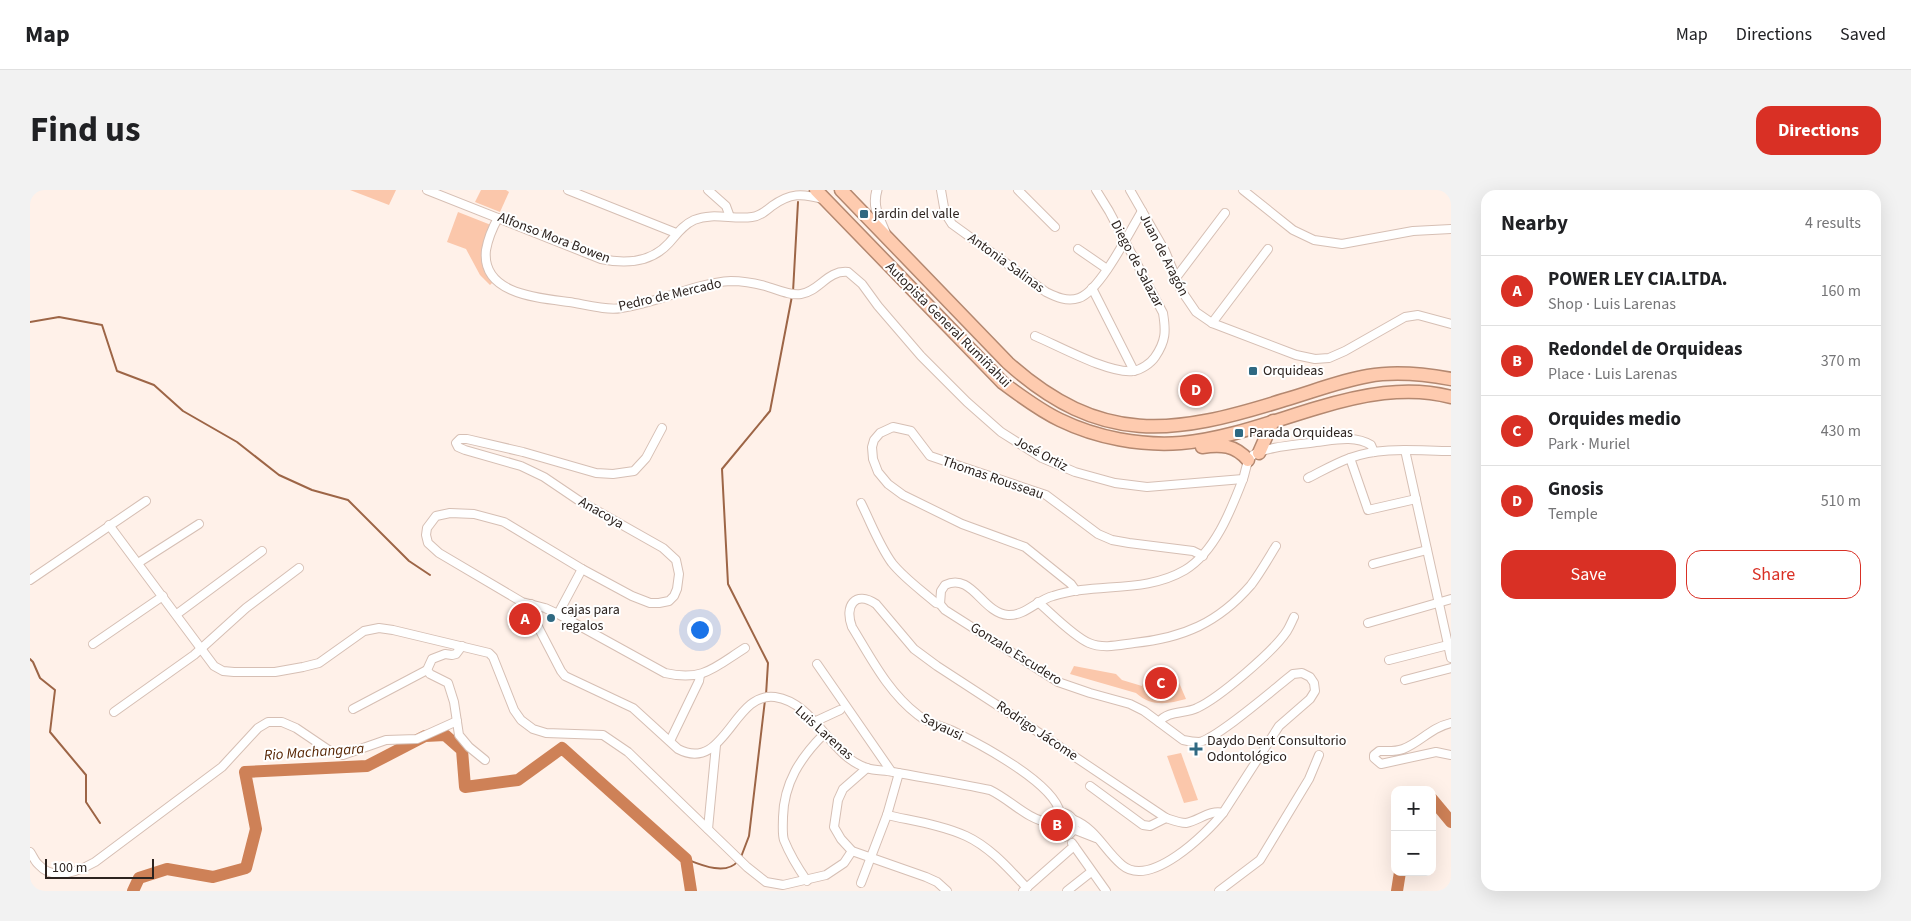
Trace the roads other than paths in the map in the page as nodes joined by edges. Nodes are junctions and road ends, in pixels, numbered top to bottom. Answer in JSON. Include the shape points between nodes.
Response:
{"nodes":[{"id":1,"x":427,"y":190,"type":"edge"},
{"id":2,"x":568,"y":190,"type":"edge"},
{"id":3,"x":708,"y":190,"type":"edge"},
{"id":4,"x":784,"y":190,"type":"edge"},
{"id":5,"x":841,"y":190,"type":"edge"},
{"id":6,"x":877,"y":190,"type":"edge"},
{"id":7,"x":941,"y":190,"type":"edge"},
{"id":8,"x":1018,"y":190,"type":"edge"},
{"id":9,"x":1096,"y":190,"type":"edge"},
{"id":10,"x":1130,"y":190,"type":"edge"},
{"id":11,"x":1244,"y":190,"type":"edge"},
{"id":12,"x":820,"y":195,"type":"edge"},
{"id":13,"x":779,"y":201,"type":"junction"},
{"id":14,"x":1142,"y":211,"type":"junction"},
{"id":15,"x":1226,"y":213,"type":"dead end"},
{"id":16,"x":730,"y":217,"type":"junction"},
{"id":17,"x":498,"y":218,"type":"junction"},
{"id":18,"x":1054,"y":227,"type":"dead end"},
{"id":19,"x":1451,"y":229,"type":"edge"},
{"id":20,"x":676,"y":233,"type":"junction"},
{"id":21,"x":887,"y":237,"type":"junction"},
{"id":22,"x":1124,"y":241,"type":"junction"},
{"id":23,"x":1078,"y":249,"type":"dead end"},
{"id":24,"x":1268,"y":249,"type":"dead end"},
{"id":25,"x":1107,"y":269,"type":"junction"},
{"id":26,"x":1175,"y":279,"type":"junction"},
{"id":27,"x":1092,"y":288,"type":"junction"},
{"id":28,"x":887,"y":317,"type":"joint"},
{"id":29,"x":1212,"y":323,"type":"junction"},
{"id":30,"x":1451,"y":324,"type":"edge"},
{"id":31,"x":1035,"y":336,"type":"dead end"},
{"id":32,"x":1134,"y":371,"type":"junction"},
{"id":33,"x":1451,"y":379,"type":"edge"},
{"id":34,"x":1451,"y":396,"type":"edge"},
{"id":35,"x":1274,"y":421,"type":"junction"},
{"id":36,"x":662,"y":428,"type":"dead end"},
{"id":37,"x":1134,"y":442,"type":"junction"},
{"id":38,"x":1405,"y":450,"type":"junction"},
{"id":39,"x":1451,"y":451,"type":"edge"},
{"id":40,"x":1374,"y":452,"type":"junction"},
{"id":41,"x":1254,"y":456,"type":"junction"},
{"id":42,"x":1350,"y":458,"type":"junction"},
{"id":43,"x":1308,"y":478,"type":"dead end"},
{"id":44,"x":1242,"y":479,"type":"junction"},
{"id":45,"x":1416,"y":499,"type":"junction"},
{"id":46,"x":146,"y":501,"type":"dead end"},
{"id":47,"x":861,"y":503,"type":"dead end"},
{"id":48,"x":198,"y":524,"type":"dead end"},
{"id":49,"x":109,"y":525,"type":"junction"},
{"id":50,"x":1276,"y":546,"type":"dead end"},
{"id":51,"x":1427,"y":550,"type":"junction"},
{"id":52,"x":262,"y":551,"type":"dead end"},
{"id":53,"x":1203,"y":556,"type":"junction"},
{"id":54,"x":138,"y":563,"type":"junction"},
{"id":55,"x":1373,"y":564,"type":"dead end"},
{"id":56,"x":299,"y":568,"type":"dead end"},
{"id":57,"x":582,"y":569,"type":"junction"},
{"id":58,"x":30,"y":580,"type":"edge"},
{"id":59,"x":1076,"y":591,"type":"junction"},
{"id":60,"x":163,"y":596,"type":"junction"},
{"id":61,"x":868,"y":599,"type":"joint"},
{"id":62,"x":1451,"y":599,"type":"edge"},
{"id":63,"x":1038,"y":602,"type":"junction"},
{"id":64,"x":1440,"y":603,"type":"junction"},
{"id":65,"x":531,"y":604,"type":"junction"},
{"id":66,"x":940,"y":604,"type":"junction"},
{"id":67,"x":177,"y":614,"type":"junction"},
{"id":68,"x":558,"y":614,"type":"junction"},
{"id":69,"x":1294,"y":617,"type":"dead end"},
{"id":70,"x":1368,"y":623,"type":"dead end"},
{"id":71,"x":93,"y":644,"type":"dead end"},
{"id":72,"x":1448,"y":645,"type":"junction"},
{"id":73,"x":462,"y":646,"type":"junction"},
{"id":74,"x":201,"y":648,"type":"junction"},
{"id":75,"x":745,"y":648,"type":"dead end"},
{"id":76,"x":1451,"y":658,"type":"edge"},
{"id":77,"x":1389,"y":660,"type":"dead end"},
{"id":78,"x":818,"y":664,"type":"dead end"},
{"id":79,"x":1451,"y":668,"type":"edge"},
{"id":80,"x":427,"y":670,"type":"junction"},
{"id":81,"x":700,"y":675,"type":"junction"},
{"id":82,"x":1405,"y":680,"type":"dead end"},
{"id":83,"x":352,"y":709,"type":"dead end"},
{"id":84,"x":840,"y":710,"type":"dead end"},
{"id":85,"x":114,"y":712,"type":"dead end"},
{"id":86,"x":456,"y":721,"type":"junction"},
{"id":87,"x":814,"y":722,"type":"junction"},
{"id":88,"x":1159,"y":722,"type":"junction"},
{"id":89,"x":1451,"y":723,"type":"edge"},
{"id":90,"x":824,"y":734,"type":"junction"},
{"id":91,"x":670,"y":741,"type":"junction"},
{"id":92,"x":716,"y":746,"type":"junction"},
{"id":93,"x":1451,"y":754,"type":"edge"},
{"id":94,"x":1320,"y":755,"type":"dead end"},
{"id":95,"x":485,"y":760,"type":"dead end"},
{"id":96,"x":867,"y":768,"type":"junction"},
{"id":97,"x":895,"y":772,"type":"junction"},
{"id":98,"x":1090,"y":786,"type":"dead end"},
{"id":99,"x":1060,"y":813,"type":"junction"},
{"id":100,"x":1223,"y":814,"type":"junction"},
{"id":101,"x":887,"y":815,"type":"junction"},
{"id":102,"x":1166,"y":818,"type":"junction"},
{"id":103,"x":1072,"y":819,"type":"junction"},
{"id":104,"x":1050,"y":823,"type":"junction"},
{"id":105,"x":708,"y":828,"type":"junction"},
{"id":106,"x":1071,"y":832,"type":"junction"},
{"id":107,"x":1098,"y":838,"type":"junction"},
{"id":108,"x":1074,"y":846,"type":"junction"},
{"id":109,"x":852,"y":851,"type":"junction"},
{"id":110,"x":30,"y":852,"type":"edge"},
{"id":111,"x":870,"y":857,"type":"junction"},
{"id":112,"x":1091,"y":872,"type":"junction"},
{"id":113,"x":807,"y":880,"type":"junction"},
{"id":114,"x":861,"y":883,"type":"dead end"},
{"id":115,"x":1025,"y":889,"type":"edge"},
{"id":116,"x":947,"y":891,"type":"edge"},
{"id":117,"x":1067,"y":891,"type":"edge"},
{"id":118,"x":1106,"y":891,"type":"edge"},
{"id":119,"x":1219,"y":891,"type":"edge"}],
"edges":[{"from":1,"to":17,"type":"street","name":"Alfonso Mora Bowen"},
{"from":2,"to":20,"type":"street"},
{"from":3,"to":16,"type":"street","via":[[726,206]]},
{"from":4,"to":13,"type":"street"},
{"from":5,"to":21,"type":"highway","name":"Autopista General Rumiñahui"},
{"from":6,"to":21,"type":"street","via":[[876,210]]},
{"from":7,"to":27,"type":"street","name":"Antonia Salinas","via":[[945,213],[952,224],[1046,292],[1070,299],[1086,294]]},
{"from":8,"to":18,"type":"street"},
{"from":9,"to":22,"type":"street","name":"Diego de Salazar"},
{"from":10,"to":14,"type":"street","name":"Juan de Aragón"},
{"from":11,"to":19,"type":"street","via":[[1293,230],[1314,240],[1342,244],[1413,231]]},
{"from":12,"to":13,"type":"street","via":[[801,194]]},
{"from":12,"to":37,"type":"highway","name":"Autopista General Rumiñahui","via":[[1003,383],[1060,420],[1094,433]]},
{"from":13,"to":16,"type":"street","name":"Alfonso Mora Bowen","via":[[759,215]]},
{"from":14,"to":22,"type":"street","name":"Antonia Salinas"},
{"from":14,"to":26,"type":"street","name":"Juan de Aragón","via":[[1165,251]]},
{"from":15,"to":26,"type":"street"},
{"from":16,"to":20,"type":"street","name":"Alfonso Mora Bowen","via":[[702,218]]},
{"from":17,"to":20,"type":"street","name":"Alfonso Mora Bowen","via":[[614,262],[636,261],[655,254]]},
{"from":17,"to":28,"type":"street","name":"Pedro de Mercado","via":[[486,249],[488,264],[500,283],[527,295],[619,309],[732,281],[802,294],[832,275],[848,272],[862,284]]},
{"from":21,"to":33,"type":"highway","name":"Autopista General Rumiñahui","via":[[1026,379],[1060,402],[1103,420],[1140,427],[1170,427],[1232,415],[1368,376],[1415,374]]},
{"from":22,"to":25,"type":"street","name":"Antonia Salinas"},
{"from":22,"to":32,"type":"street","name":"Diego de Salazar","via":[[1163,313],[1166,330],[1162,347],[1151,363]]},
{"from":23,"to":25,"type":"street"},
{"from":24,"to":29,"type":"street"},
{"from":25,"to":27,"type":"street","name":"Antonia Salinas"},
{"from":26,"to":29,"type":"street","name":"Juan de Aragón","via":[[1192,308]]},
{"from":27,"to":32,"type":"street"},
{"from":28,"to":44,"type":"street","name":"José Ortiz","via":[[967,402],[1001,432],[1042,458],[1075,472],[1115,483],[1147,487]]},
{"from":29,"to":30,"type":"street","name":"Juan de Aragón","via":[[1315,359],[1340,354],[1405,317],[1418,315]]},
{"from":31,"to":32,"type":"street","via":[[1105,367]]},
{"from":34,"to":35,"type":"highway","name":"Autopista General Rumiñahui","via":[[1395,392],[1336,402]]},
{"from":35,"to":37,"type":"highway","name":"Autopista General Rumiñahui","via":[[1182,443]]},
{"from":35,"to":41,"type":"highway"},
{"from":36,"to":57,"type":"street","name":"Anacoya","via":[[646,458],[634,471],[613,474],[596,473],[523,452],[460,439],[456,443],[465,450],[521,466],[544,477],[663,548],[676,560],[679,574],[677,589],[669,601],[650,602]]},
{"from":37,"to":41,"type":"highway","via":[[1163,450],[1225,445]]},
{"from":38,"to":39,"type":"street"},
{"from":38,"to":40,"type":"street"},
{"from":38,"to":45,"type":"street"},
{"from":40,"to":41,"type":"street","via":[[1372,445],[1365,441],[1346,439],[1276,448]]},
{"from":40,"to":42,"type":"street"},
{"from":41,"to":44,"type":"street","name":"Gonzalo Escudero"},
{"from":42,"to":43,"type":"street"},
{"from":42,"to":45,"type":"street","via":[[1368,510]]},
{"from":44,"to":53,"type":"street","name":"Gonzalo Escudero","via":[[1221,531]]},
{"from":45,"to":51,"type":"street"},
{"from":46,"to":49,"type":"street"},
{"from":47,"to":66,"type":"street","via":[[892,563]]},
{"from":48,"to":54,"type":"street"},
{"from":49,"to":54,"type":"street"},
{"from":49,"to":58,"type":"street"},
{"from":50,"to":63,"type":"street","via":[[1250,586],[1227,608],[1188,632],[1162,640],[1110,646],[1089,643]]},
{"from":51,"to":55,"type":"street"},
{"from":51,"to":64,"type":"street"},
{"from":52,"to":67,"type":"street"},
{"from":53,"to":59,"type":"street","name":"Gonzalo Escudero","via":[[1186,569],[1158,582]]},
{"from":53,"to":59,"type":"street","name":"Thomas Rousseau","via":[[1192,551],[1112,540],[1098,534],[1046,495],[930,456],[911,430],[893,427],[874,440],[873,459],[888,484],[903,495],[962,524],[1026,547]]},
{"from":54,"to":60,"type":"street"},
{"from":56,"to":74,"type":"street","via":[[246,608]]},
{"from":57,"to":65,"type":"street","via":[[504,522],[474,514],[436,516],[426,535],[439,553],[522,602]]},
{"from":57,"to":68,"type":"street"},
{"from":59,"to":63,"type":"street","name":"Gonzalo Escudero"},
{"from":60,"to":67,"type":"street"},
{"from":60,"to":71,"type":"street"},
{"from":61,"to":99,"type":"street","name":"Sayausi","via":[[858,599],[852,604],[848,618],[892,690],[920,717],[954,732],[1028,774],[1054,799]]},
{"from":61,"to":102,"type":"street","name":"Rodrigo Jácome","via":[[876,604],[914,649],[937,666]]},
{"from":62,"to":64,"type":"street"},
{"from":63,"to":66,"type":"street","name":"Gonzalo Escudero","via":[[1019,614],[1002,614],[957,581],[941,590]]},
{"from":64,"to":70,"type":"street"},
{"from":64,"to":72,"type":"street"},
{"from":65,"to":68,"type":"street"},
{"from":65,"to":91,"type":"street","via":[[534,619],[565,676],[633,708]]},
{"from":66,"to":88,"type":"street","name":"Gonzalo Escudero","via":[[1058,682],[1130,704]]},
{"from":67,"to":74,"type":"street"},
{"from":68,"to":81,"type":"street","via":[[666,673],[683,677]]},
{"from":69,"to":88,"type":"street","via":[[1276,644],[1220,695],[1196,709],[1162,717]]},
{"from":72,"to":76,"type":"street"},
{"from":72,"to":77,"type":"street"},
{"from":73,"to":74,"type":"street","via":[[379,628],[364,631],[319,663],[275,672],[223,671],[214,666]]},
{"from":73,"to":80,"type":"street","via":[[456,654],[432,659]]},
{"from":73,"to":105,"type":"street","via":[[484,651],[493,657],[514,710],[533,729],[546,734],[603,735],[628,752]]},
{"from":74,"to":85,"type":"street"},
{"from":75,"to":81,"type":"street"},
{"from":78,"to":97,"type":"street"},
{"from":79,"to":82,"type":"street"},
{"from":80,"to":83,"type":"street"},
{"from":80,"to":86,"type":"street","via":[[448,683]]},
{"from":81,"to":91,"type":"street"},
{"from":84,"to":87,"type":"street"},
{"from":86,"to":95,"type":"street","via":[[463,740]]},
{"from":86,"to":110,"type":"street","via":[[417,739],[386,740],[343,755],[330,751],[289,725],[268,722],[258,728],[222,768],[95,862],[64,874],[39,866]]},
{"from":87,"to":90,"type":"street","name":"Luis Larenas"},
{"from":87,"to":92,"type":"street","name":"Luis Larenas","via":[[806,713],[782,699],[760,699],[747,707]]},
{"from":88,"to":100,"type":"street","name":"Gonzalo Escudero","via":[[1183,740],[1199,742],[1225,727],[1293,674],[1302,673],[1310,677],[1315,691],[1310,699],[1279,726]]},
{"from":89,"to":93,"type":"street","via":[[1439,726],[1403,749],[1376,752],[1374,758],[1381,764],[1436,752]]},
{"from":90,"to":96,"type":"street","name":"Luis Larenas","via":[[839,750]]},
{"from":90,"to":113,"type":"street","via":[[797,765],[784,802],[783,838]]},
{"from":91,"to":92,"type":"street","via":[[683,752],[704,751]]},
{"from":92,"to":105,"type":"street"},
{"from":94,"to":119,"type":"street","via":[[1267,851],[1250,869]]},
{"from":96,"to":97,"type":"street","name":"Luis Larenas"},
{"from":96,"to":109,"type":"street","via":[[843,789],[835,814],[834,826]]},
{"from":97,"to":101,"type":"street"},
{"from":97,"to":104,"type":"street","name":"Luis Larenas","via":[[990,790],[1030,817]]},
{"from":98,"to":102,"type":"street","via":[[1143,825],[1150,826]]},
{"from":99,"to":103,"type":"street"},
{"from":99,"to":104,"type":"street"},
{"from":100,"to":102,"type":"street","name":"Rodrigo Jácome","via":[[1214,812],[1184,823]]},
{"from":100,"to":107,"type":"street","name":"Gonzalo Escudero","via":[[1169,861],[1144,872],[1123,866]]},
{"from":101,"to":111,"type":"street"},
{"from":101,"to":115,"type":"street","via":[[966,836],[1001,861]]},
{"from":103,"to":106,"type":"street"},
{"from":103,"to":107,"type":"street","name":"Gonzalo Escudero","via":[[1093,830]]},
{"from":104,"to":106,"type":"street","via":[[1053,834],[1060,838]]},
{"from":105,"to":113,"type":"street","via":[[766,882],[783,885]]},
{"from":106,"to":107,"type":"street","name":"Gonzalo Escudero"},
{"from":106,"to":108,"type":"street"},
{"from":108,"to":112,"type":"street"},
{"from":108,"to":115,"type":"street"},
{"from":109,"to":111,"type":"street"},
{"from":109,"to":113,"type":"street","via":[[844,863],[826,875]]},
{"from":111,"to":114,"type":"street"},
{"from":111,"to":116,"type":"street","via":[[926,877]]},
{"from":112,"to":117,"type":"street"},
{"from":112,"to":118,"type":"street"}]}
